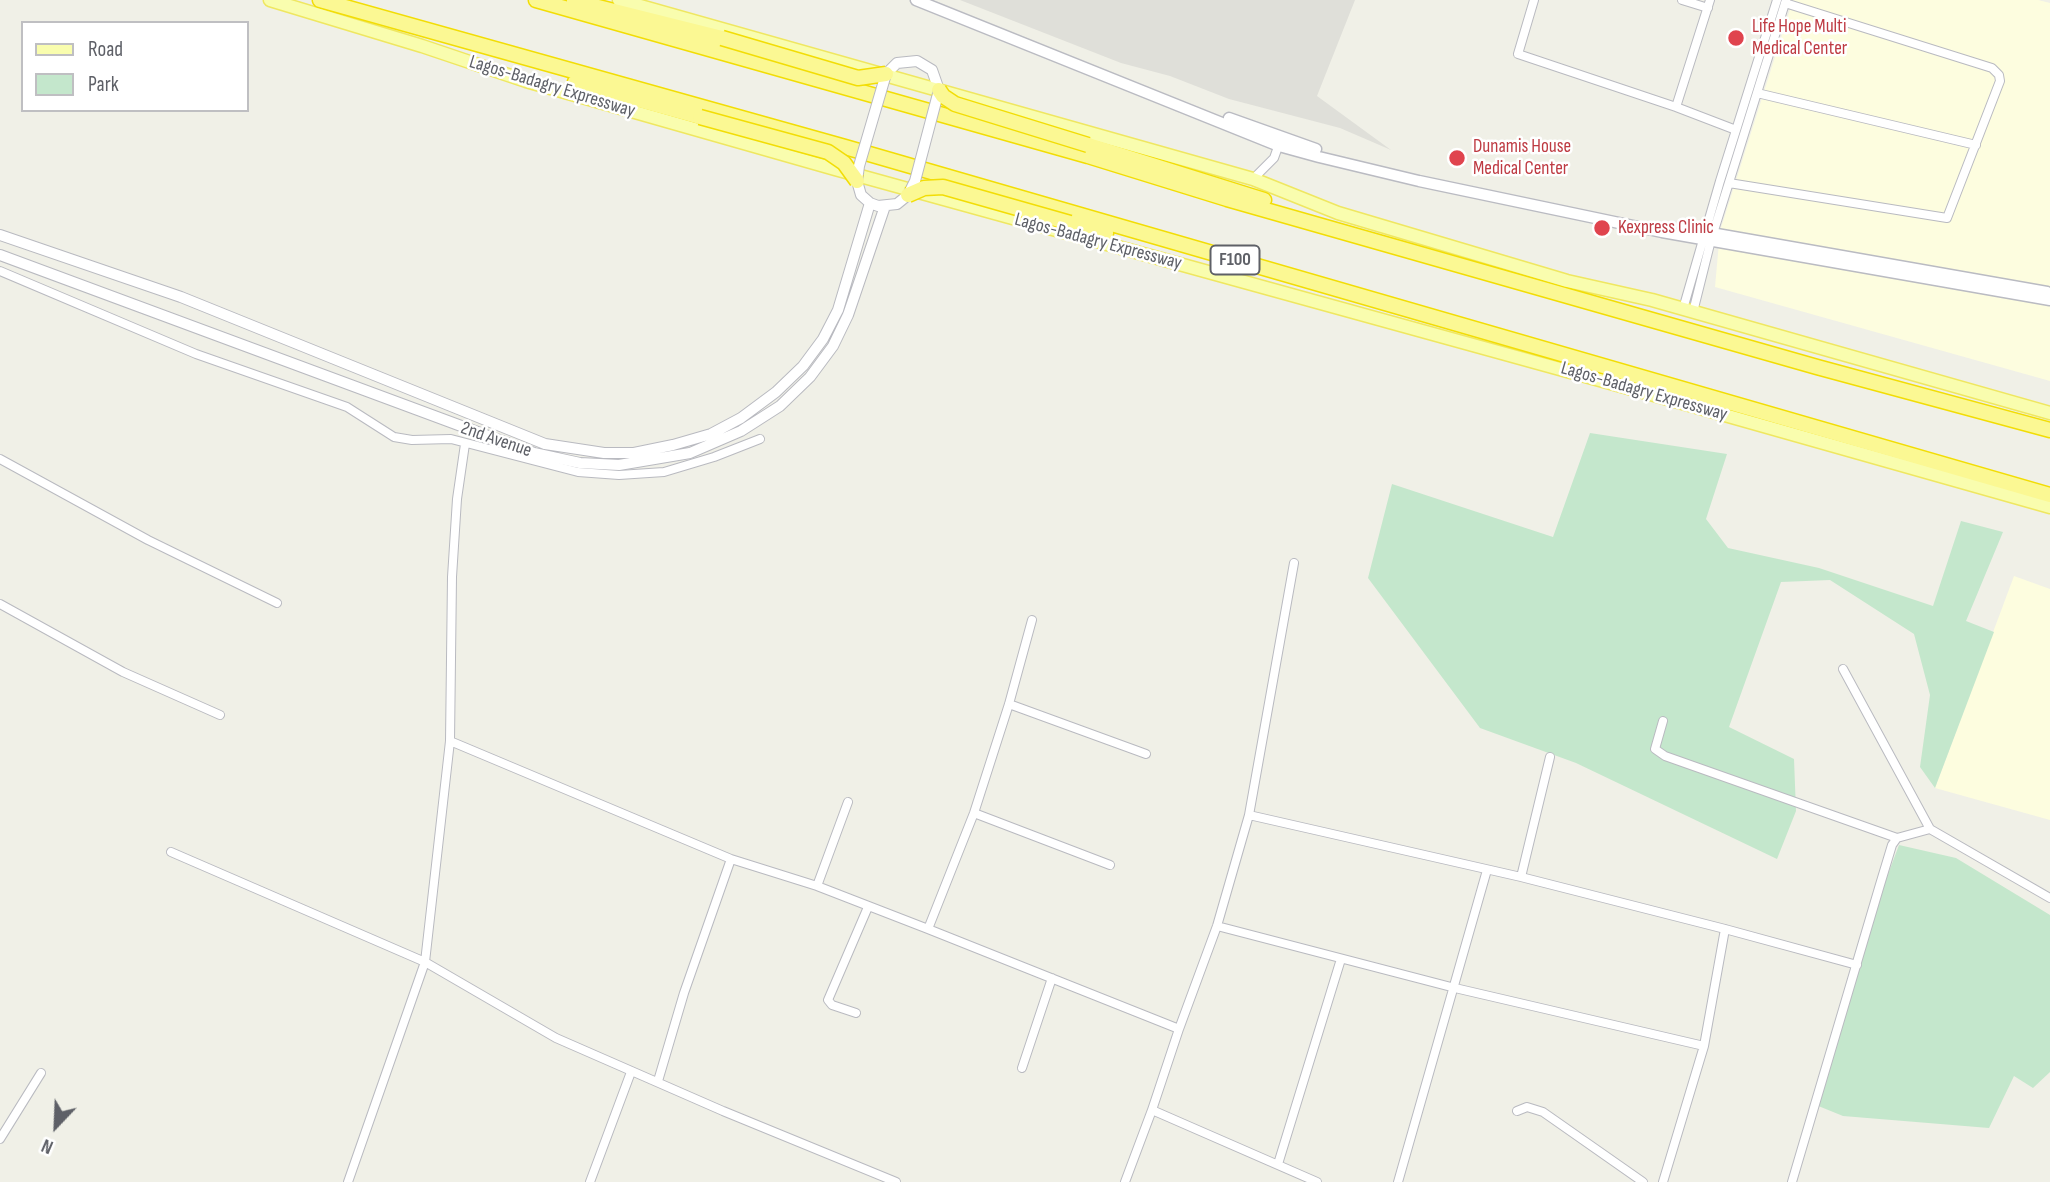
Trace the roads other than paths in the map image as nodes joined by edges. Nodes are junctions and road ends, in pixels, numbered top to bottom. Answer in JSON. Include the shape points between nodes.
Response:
{"nodes":[{"id":1,"x":270,"y":0,"type":"edge"},
{"id":2,"x":320,"y":0,"type":"edge"},
{"id":3,"x":536,"y":0,"type":"edge"},
{"id":4,"x":568,"y":0,"type":"edge"},
{"id":5,"x":619,"y":0,"type":"edge"},
{"id":6,"x":915,"y":0,"type":"edge"},
{"id":7,"x":932,"y":0,"type":"edge"},
{"id":8,"x":1534,"y":0,"type":"edge"},
{"id":9,"x":1682,"y":0,"type":"edge"},
{"id":10,"x":1782,"y":1,"type":"edge"},
{"id":11,"x":1709,"y":4,"type":"edge"},
{"id":12,"x":418,"y":29,"type":"junction"},
{"id":13,"x":887,"y":74,"type":"junction"},
{"id":14,"x":939,"y":90,"type":"junction"},
{"id":15,"x":1757,"y":93,"type":"junction"},
{"id":16,"x":1676,"y":107,"type":"junction"},
{"id":17,"x":1736,"y":130,"type":"junction"},
{"id":18,"x":1280,"y":142,"type":"junction"},
{"id":19,"x":1976,"y":145,"type":"junction"},
{"id":20,"x":1252,"y":180,"type":"junction"},
{"id":21,"x":857,"y":181,"type":"junction"},
{"id":22,"x":1729,"y":183,"type":"junction"},
{"id":23,"x":908,"y":195,"type":"junction"},
{"id":24,"x":870,"y":203,"type":"junction"},
{"id":25,"x":885,"y":206,"type":"junction"},
{"id":26,"x":0,"y":235,"type":"edge"},
{"id":27,"x":1708,"y":236,"type":"junction"},
{"id":28,"x":1405,"y":249,"type":"junction"},
{"id":29,"x":0,"y":255,"type":"edge"},
{"id":30,"x":0,"y":271,"type":"edge"},
{"id":31,"x":2050,"y":292,"type":"edge"},
{"id":32,"x":2050,"y":300,"type":"edge"},
{"id":33,"x":1409,"y":308,"type":"junction"},
{"id":34,"x":1688,"y":310,"type":"junction"},
{"id":35,"x":2050,"y":413,"type":"edge"},
{"id":36,"x":2050,"y":430,"type":"edge"},
{"id":37,"x":760,"y":439,"type":"dead end"},
{"id":38,"x":466,"y":443,"type":"junction"},
{"id":39,"x":0,"y":459,"type":"edge"},
{"id":40,"x":2050,"y":495,"type":"edge"},
{"id":41,"x":2050,"y":507,"type":"edge"},
{"id":42,"x":1294,"y":563,"type":"dead end"},
{"id":43,"x":276,"y":603,"type":"dead end"},
{"id":44,"x":0,"y":604,"type":"edge"},
{"id":45,"x":1032,"y":620,"type":"dead end"},
{"id":46,"x":1843,"y":669,"type":"dead end"},
{"id":47,"x":1009,"y":704,"type":"junction"},
{"id":48,"x":220,"y":715,"type":"dead end"},
{"id":49,"x":1663,"y":721,"type":"dead end"},
{"id":50,"x":450,"y":741,"type":"junction"},
{"id":51,"x":1146,"y":754,"type":"dead end"},
{"id":52,"x":1550,"y":757,"type":"dead end"},
{"id":53,"x":848,"y":802,"type":"dead end"},
{"id":54,"x":974,"y":813,"type":"junction"},
{"id":55,"x":1249,"y":816,"type":"junction"},
{"id":56,"x":1930,"y":829,"type":"junction"},
{"id":57,"x":1897,"y":838,"type":"junction"},
{"id":58,"x":171,"y":852,"type":"dead end"},
{"id":59,"x":731,"y":859,"type":"junction"},
{"id":60,"x":1110,"y":865,"type":"dead end"},
{"id":61,"x":1487,"y":870,"type":"junction"},
{"id":62,"x":1521,"y":877,"type":"junction"},
{"id":63,"x":817,"y":886,"type":"junction"},
{"id":64,"x":2050,"y":898,"type":"edge"},
{"id":65,"x":868,"y":907,"type":"junction"},
{"id":66,"x":1217,"y":926,"type":"junction"},
{"id":67,"x":928,"y":929,"type":"junction"},
{"id":68,"x":1725,"y":929,"type":"junction"},
{"id":69,"x":1341,"y":959,"type":"junction"},
{"id":70,"x":425,"y":962,"type":"junction"},
{"id":71,"x":1857,"y":965,"type":"junction"},
{"id":72,"x":1052,"y":978,"type":"junction"},
{"id":73,"x":1455,"y":988,"type":"junction"},
{"id":74,"x":856,"y":1013,"type":"dead end"},
{"id":75,"x":1179,"y":1029,"type":"junction"},
{"id":76,"x":1704,"y":1046,"type":"junction"},
{"id":77,"x":1022,"y":1068,"type":"dead end"},
{"id":78,"x":631,"y":1072,"type":"junction"},
{"id":79,"x":41,"y":1073,"type":"dead end"},
{"id":80,"x":657,"y":1081,"type":"junction"},
{"id":81,"x":1152,"y":1110,"type":"junction"},
{"id":82,"x":1517,"y":1111,"type":"dead end"},
{"id":83,"x":0,"y":1139,"type":"edge"},
{"id":84,"x":1278,"y":1164,"type":"junction"},
{"id":85,"x":348,"y":1182,"type":"edge"},
{"id":86,"x":590,"y":1182,"type":"edge"},
{"id":87,"x":896,"y":1182,"type":"edge"},
{"id":88,"x":1125,"y":1182,"type":"edge"},
{"id":89,"x":1317,"y":1182,"type":"edge"},
{"id":90,"x":1398,"y":1182,"type":"edge"},
{"id":91,"x":1643,"y":1182,"type":"edge"},
{"id":92,"x":1663,"y":1182,"type":"edge"},
{"id":93,"x":1792,"y":1182,"type":"edge"}],
"edges":[{"from":1,"to":41,"type":"main road","name":"Lagos-Badagry Expressway","via":[[526,81]]},
{"from":2,"to":12,"type":"highway","name":"Lagos-Badagry Expressway","number":"F100"},
{"from":3,"to":28,"type":"highway"},
{"from":4,"to":13,"type":"highway","bridge":true,"via":[[858,78]]},
{"from":5,"to":20,"type":"main road"},
{"from":6,"to":18,"type":"main road"},
{"from":7,"to":18,"type":"main road"},
{"from":8,"to":16,"type":"street","via":[[1518,54]]},
{"from":9,"to":11,"type":"street"},
{"from":10,"to":15,"type":"street"},
{"from":10,"to":17,"type":"street"},
{"from":10,"to":19,"type":"street","via":[[1992,68],[2000,81]]},
{"from":11,"to":16,"type":"street"},
{"from":12,"to":21,"type":"highway","bridge":true,"via":[[521,65],[828,152],[844,163]]},
{"from":12,"to":33,"type":"highway","name":"Lagos-Badagry Expressway","number":"F100"},
{"from":13,"to":14,"type":"street","via":[[897,63],[917,61],[932,71]]},
{"from":13,"to":21,"type":"street","bridge":true},
{"from":14,"to":23,"type":"street","bridge":true},
{"from":14,"to":28,"type":"highway","bridge":true,"via":[[955,104],[1230,188]]},
{"from":15,"to":19,"type":"street"},
{"from":15,"to":22,"type":"street"},
{"from":16,"to":17,"type":"street"},
{"from":17,"to":27,"type":"street"},
{"from":18,"to":20,"type":"street","via":[[1275,158]]},
{"from":18,"to":27,"type":"main road","via":[[1419,181]]},
{"from":19,"to":22,"type":"street","via":[[1947,218]]},
{"from":20,"to":34,"type":"main road","via":[[1338,213],[1567,281]]},
{"from":21,"to":24,"type":"street","via":[[861,195]]},
{"from":22,"to":27,"type":"street"},
{"from":23,"to":25,"type":"street"},
{"from":23,"to":33,"type":"highway","bridge":true,"via":[[943,187],[1212,262]]},
{"from":24,"to":25,"type":"street"},
{"from":24,"to":26,"type":"street","name":"2nd Avenue","via":[[838,310],[803,366],[741,418],[711,433],[634,453],[545,444],[181,297]]},
{"from":25,"to":29,"type":"street","name":"2nd Avenue","via":[[848,315],[810,377],[780,406],[741,431],[690,453],[619,465],[559,460]]},
{"from":27,"to":31,"type":"main road"},
{"from":27,"to":32,"type":"main road"},
{"from":27,"to":34,"type":"street"},
{"from":28,"to":36,"type":"highway"},
{"from":30,"to":38,"type":"street","via":[[196,354],[347,407],[394,437]]},
{"from":33,"to":40,"type":"highway","name":"Lagos-Badagry Expressway","number":"F100"},
{"from":34,"to":35,"type":"main road"},
{"from":37,"to":38,"type":"street","via":[[664,472],[619,475],[578,472]]},
{"from":38,"to":50,"type":"street","via":[[452,578]]},
{"from":39,"to":43,"type":"street"},
{"from":42,"to":55,"type":"street"},
{"from":44,"to":48,"type":"street","via":[[123,672]]},
{"from":45,"to":47,"type":"street"},
{"from":46,"to":56,"type":"street"},
{"from":47,"to":51,"type":"street"},
{"from":47,"to":54,"type":"street"},
{"from":49,"to":57,"type":"street","via":[[1656,750],[1665,755]]},
{"from":50,"to":59,"type":"street"},
{"from":50,"to":70,"type":"street"},
{"from":52,"to":62,"type":"street"},
{"from":53,"to":63,"type":"street"},
{"from":54,"to":60,"type":"street"},
{"from":54,"to":67,"type":"street"},
{"from":55,"to":61,"type":"street"},
{"from":55,"to":66,"type":"street"},
{"from":56,"to":57,"type":"street"},
{"from":56,"to":64,"type":"street"},
{"from":57,"to":71,"type":"street"},
{"from":58,"to":70,"type":"street"},
{"from":59,"to":63,"type":"street"},
{"from":59,"to":80,"type":"street"},
{"from":61,"to":62,"type":"street"},
{"from":61,"to":73,"type":"street"},
{"from":62,"to":68,"type":"street"},
{"from":63,"to":65,"type":"street"},
{"from":65,"to":67,"type":"street"},
{"from":65,"to":74,"type":"street","via":[[828,1000]]},
{"from":66,"to":69,"type":"street"},
{"from":66,"to":75,"type":"street"},
{"from":67,"to":72,"type":"street"},
{"from":68,"to":71,"type":"street"},
{"from":68,"to":76,"type":"street"},
{"from":69,"to":73,"type":"street"},
{"from":69,"to":84,"type":"street"},
{"from":70,"to":78,"type":"street","via":[[556,1038]]},
{"from":70,"to":85,"type":"street"},
{"from":71,"to":93,"type":"street"},
{"from":72,"to":75,"type":"street"},
{"from":72,"to":77,"type":"street"},
{"from":73,"to":76,"type":"street"},
{"from":73,"to":90,"type":"street"},
{"from":75,"to":81,"type":"street"},
{"from":76,"to":92,"type":"street"},
{"from":78,"to":80,"type":"street"},
{"from":78,"to":86,"type":"street"},
{"from":79,"to":83,"type":"street"},
{"from":80,"to":87,"type":"street"},
{"from":81,"to":84,"type":"street"},
{"from":81,"to":88,"type":"street"},
{"from":82,"to":91,"type":"street","via":[[1527,1107],[1543,1112]]},
{"from":84,"to":89,"type":"street"}]}
